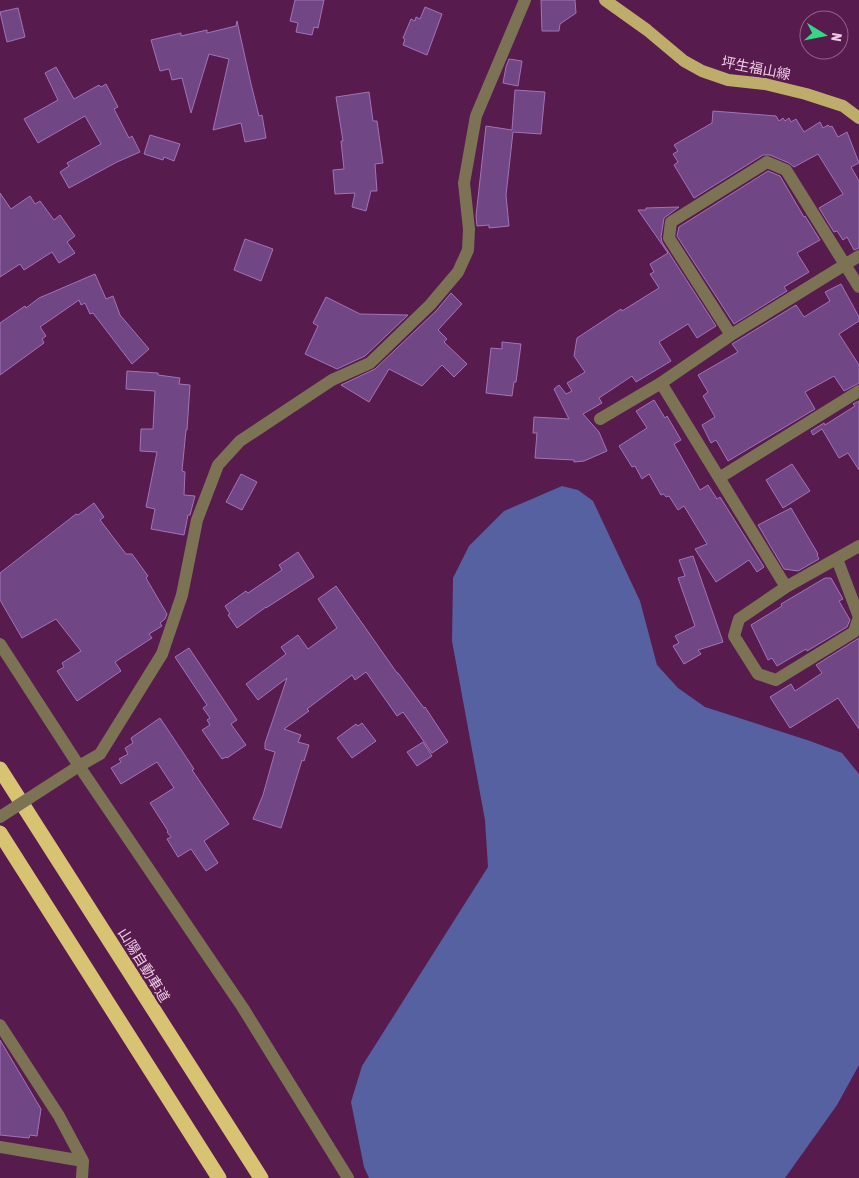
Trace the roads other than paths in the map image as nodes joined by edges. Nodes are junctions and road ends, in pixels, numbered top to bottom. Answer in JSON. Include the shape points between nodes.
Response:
{"nodes":[{"id":1,"x":525,"y":0,"type":"edge"},
{"id":2,"x":606,"y":0,"type":"edge"},
{"id":3,"x":859,"y":118,"type":"edge"},
{"id":4,"x":859,"y":256,"type":"edge"},
{"id":5,"x":846,"y":265,"type":"junction"},
{"id":6,"x":859,"y":287,"type":"edge"},
{"id":7,"x":731,"y":335,"type":"junction"},
{"id":8,"x":661,"y":383,"type":"junction"},
{"id":9,"x":859,"y":392,"type":"edge"},
{"id":10,"x":600,"y":419,"type":"dead end"},
{"id":11,"x":719,"y":478,"type":"junction"},
{"id":12,"x":859,"y":546,"type":"edge"},
{"id":13,"x":837,"y":558,"type":"junction"},
{"id":14,"x":786,"y":588,"type":"junction"},
{"id":15,"x":0,"y":644,"type":"edge"},
{"id":16,"x":79,"y":766,"type":"junction"},
{"id":17,"x":0,"y":769,"type":"edge"},
{"id":18,"x":0,"y":816,"type":"edge"},
{"id":19,"x":0,"y":833,"type":"edge"},
{"id":20,"x":0,"y":1025,"type":"edge"},
{"id":21,"x":0,"y":1147,"type":"edge"},
{"id":22,"x":84,"y":1161,"type":"junction"},
{"id":23,"x":82,"y":1178,"type":"edge"},
{"id":24,"x":219,"y":1178,"type":"edge"},
{"id":25,"x":260,"y":1178,"type":"edge"},
{"id":26,"x":348,"y":1178,"type":"edge"}],
"edges":[{"from":1,"to":16,"type":"street","via":[[476,116],[464,183],[468,250],[458,272],[430,305],[370,363],[332,380],[240,441],[218,465],[197,520],[182,595],[162,654],[100,754]]},
{"from":2,"to":3,"type":"main road","name":"坪生福山線","via":[[684,61],[702,71],[728,80],[765,84],[806,94],[843,106]]},
{"from":4,"to":5,"type":"street"},
{"from":5,"to":6,"type":"street"},
{"from":5,"to":7,"type":"street"},
{"from":5,"to":7,"type":"street","via":[[786,170],[767,162],[671,222],[669,238]]},
{"from":7,"to":8,"type":"street"},
{"from":8,"to":10,"type":"street"},
{"from":8,"to":11,"type":"street"},
{"from":9,"to":11,"type":"street"},
{"from":11,"to":14,"type":"street"},
{"from":12,"to":13,"type":"street"},
{"from":13,"to":14,"type":"street"},
{"from":13,"to":14,"type":"street","via":[[859,617],[854,632],[776,680],[758,674],[734,636],[739,619]]},
{"from":15,"to":16,"type":"street"},
{"from":16,"to":18,"type":"street","bridge":true},
{"from":16,"to":26,"type":"street","via":[[243,1008]]},
{"from":17,"to":25,"type":"highway","name":"山陽自動車道"},
{"from":19,"to":24,"type":"highway"},
{"from":20,"to":22,"type":"street","via":[[60,1116]]},
{"from":21,"to":22,"type":"street"},
{"from":22,"to":23,"type":"street"}]}
